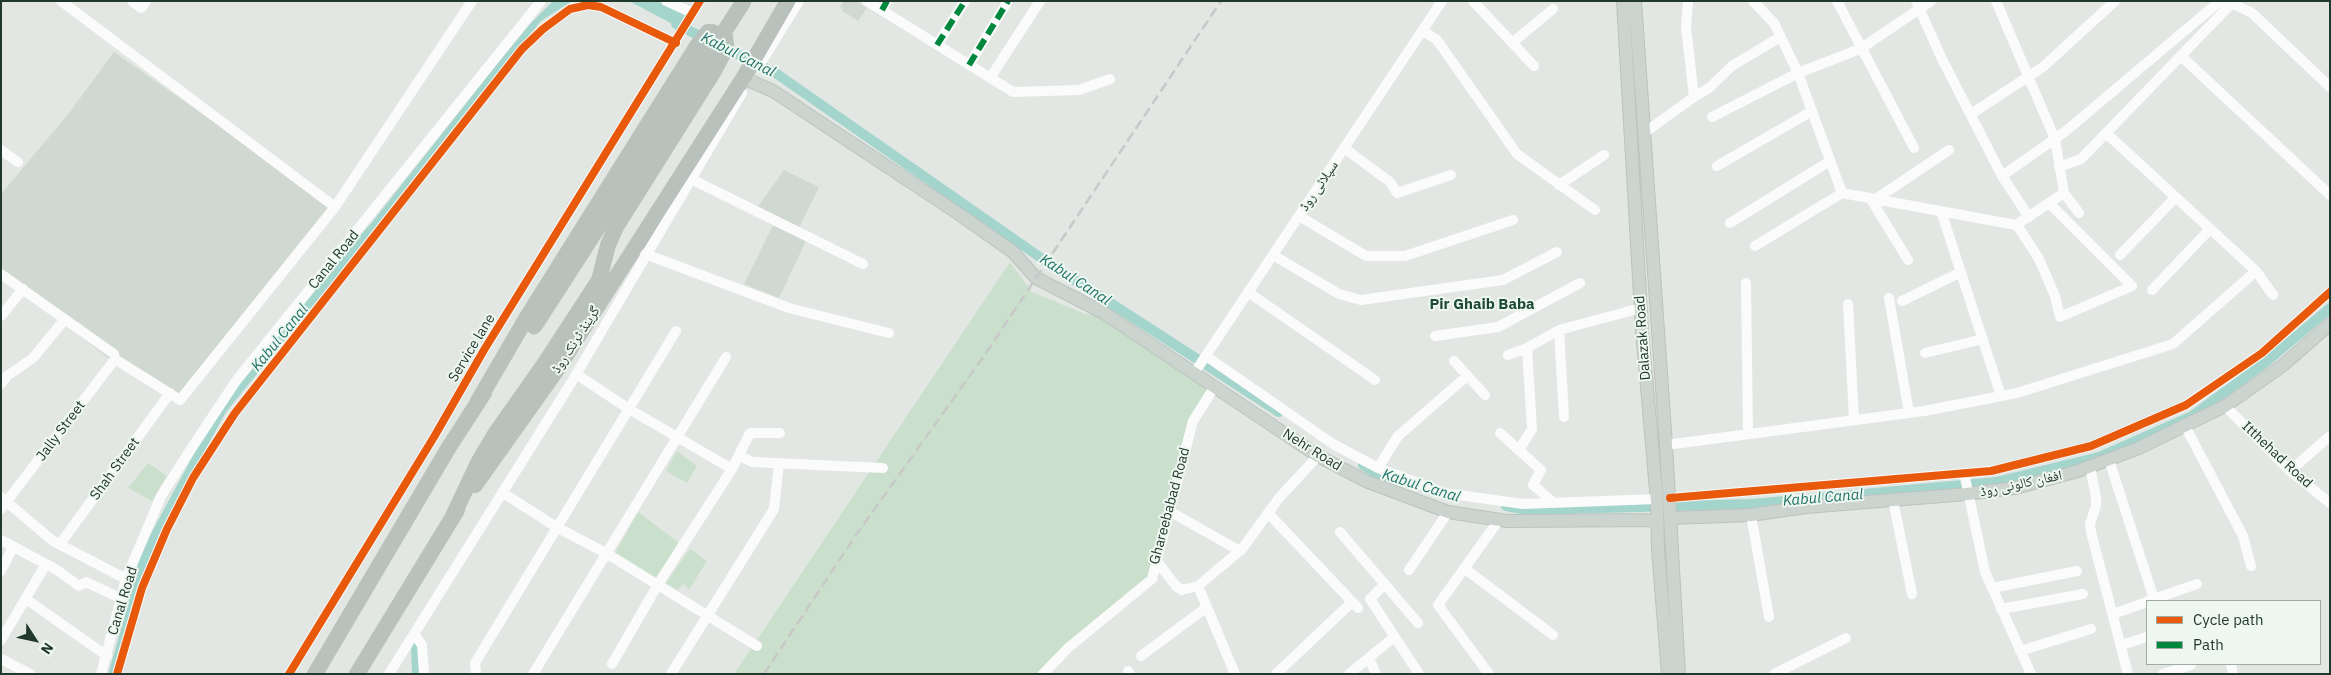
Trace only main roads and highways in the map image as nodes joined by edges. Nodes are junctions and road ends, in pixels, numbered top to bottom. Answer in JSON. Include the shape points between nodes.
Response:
{"nodes":[{"id":1,"x":744,"y":1,"type":"edge"},
{"id":2,"x":788,"y":1,"type":"edge"},
{"id":3,"x":1623,"y":1,"type":"edge"},
{"id":4,"x":1635,"y":1,"type":"edge"},
{"id":5,"x":749,"y":77,"type":"junction"},
{"id":6,"x":1630,"y":130,"type":"junction"},
{"id":7,"x":1644,"y":131,"type":"junction"},
{"id":8,"x":2330,"y":324,"type":"edge"},
{"id":9,"x":478,"y":401,"type":"junction"},
{"id":10,"x":1664,"y":508,"type":"junction"},
{"id":11,"x":453,"y":516,"type":"junction"},
{"id":12,"x":314,"y":674,"type":"edge"},
{"id":13,"x":357,"y":674,"type":"edge"},
{"id":14,"x":1668,"y":674,"type":"edge"},
{"id":15,"x":1679,"y":674,"type":"edge"}],
"edges":[{"from":1,"to":9,"type":"highway","bridge":true,"via":[[534,327]]},
{"from":2,"to":5,"type":"highway","name":"گرینڈ ٹرنک روڈ"},
{"from":3,"to":6,"type":"main road","name":"Dalazak Road"},
{"from":4,"to":7,"type":"main road","name":"Dalazak Road"},
{"from":5,"to":10,"type":"main road","name":"Nehr Road","via":[[1013,252],[1036,278],[1104,313],[1318,456],[1368,482],[1448,512],[1499,520]]},
{"from":5,"to":11,"type":"highway","name":"گرینڈ ٹرنک روڈ","via":[[578,337]]},
{"from":6,"to":7,"type":"main road"},
{"from":6,"to":10,"type":"main road","name":"Dalazak Road","via":[[1641,308]]},
{"from":7,"to":10,"type":"main road","name":"Dalazak Road","via":[[1666,445]]},
{"from":8,"to":10,"type":"main road","name":"افغان کالونی روڈ","via":[[2282,366],[2225,406],[2109,460],[2015,488],[1751,515]]},
{"from":9,"to":11,"type":"highway","via":[[526,317],[704,36],[712,32],[724,38],[726,45],[717,65],[616,227],[599,280],[483,454]]},
{"from":9,"to":12,"type":"highway"},
{"from":10,"to":14,"type":"main road","name":"Dalazak Road"},
{"from":10,"to":15,"type":"main road","name":"Dalazak Road"},
{"from":11,"to":13,"type":"highway","name":"گرینڈ ٹرنک روڈ"}]}
